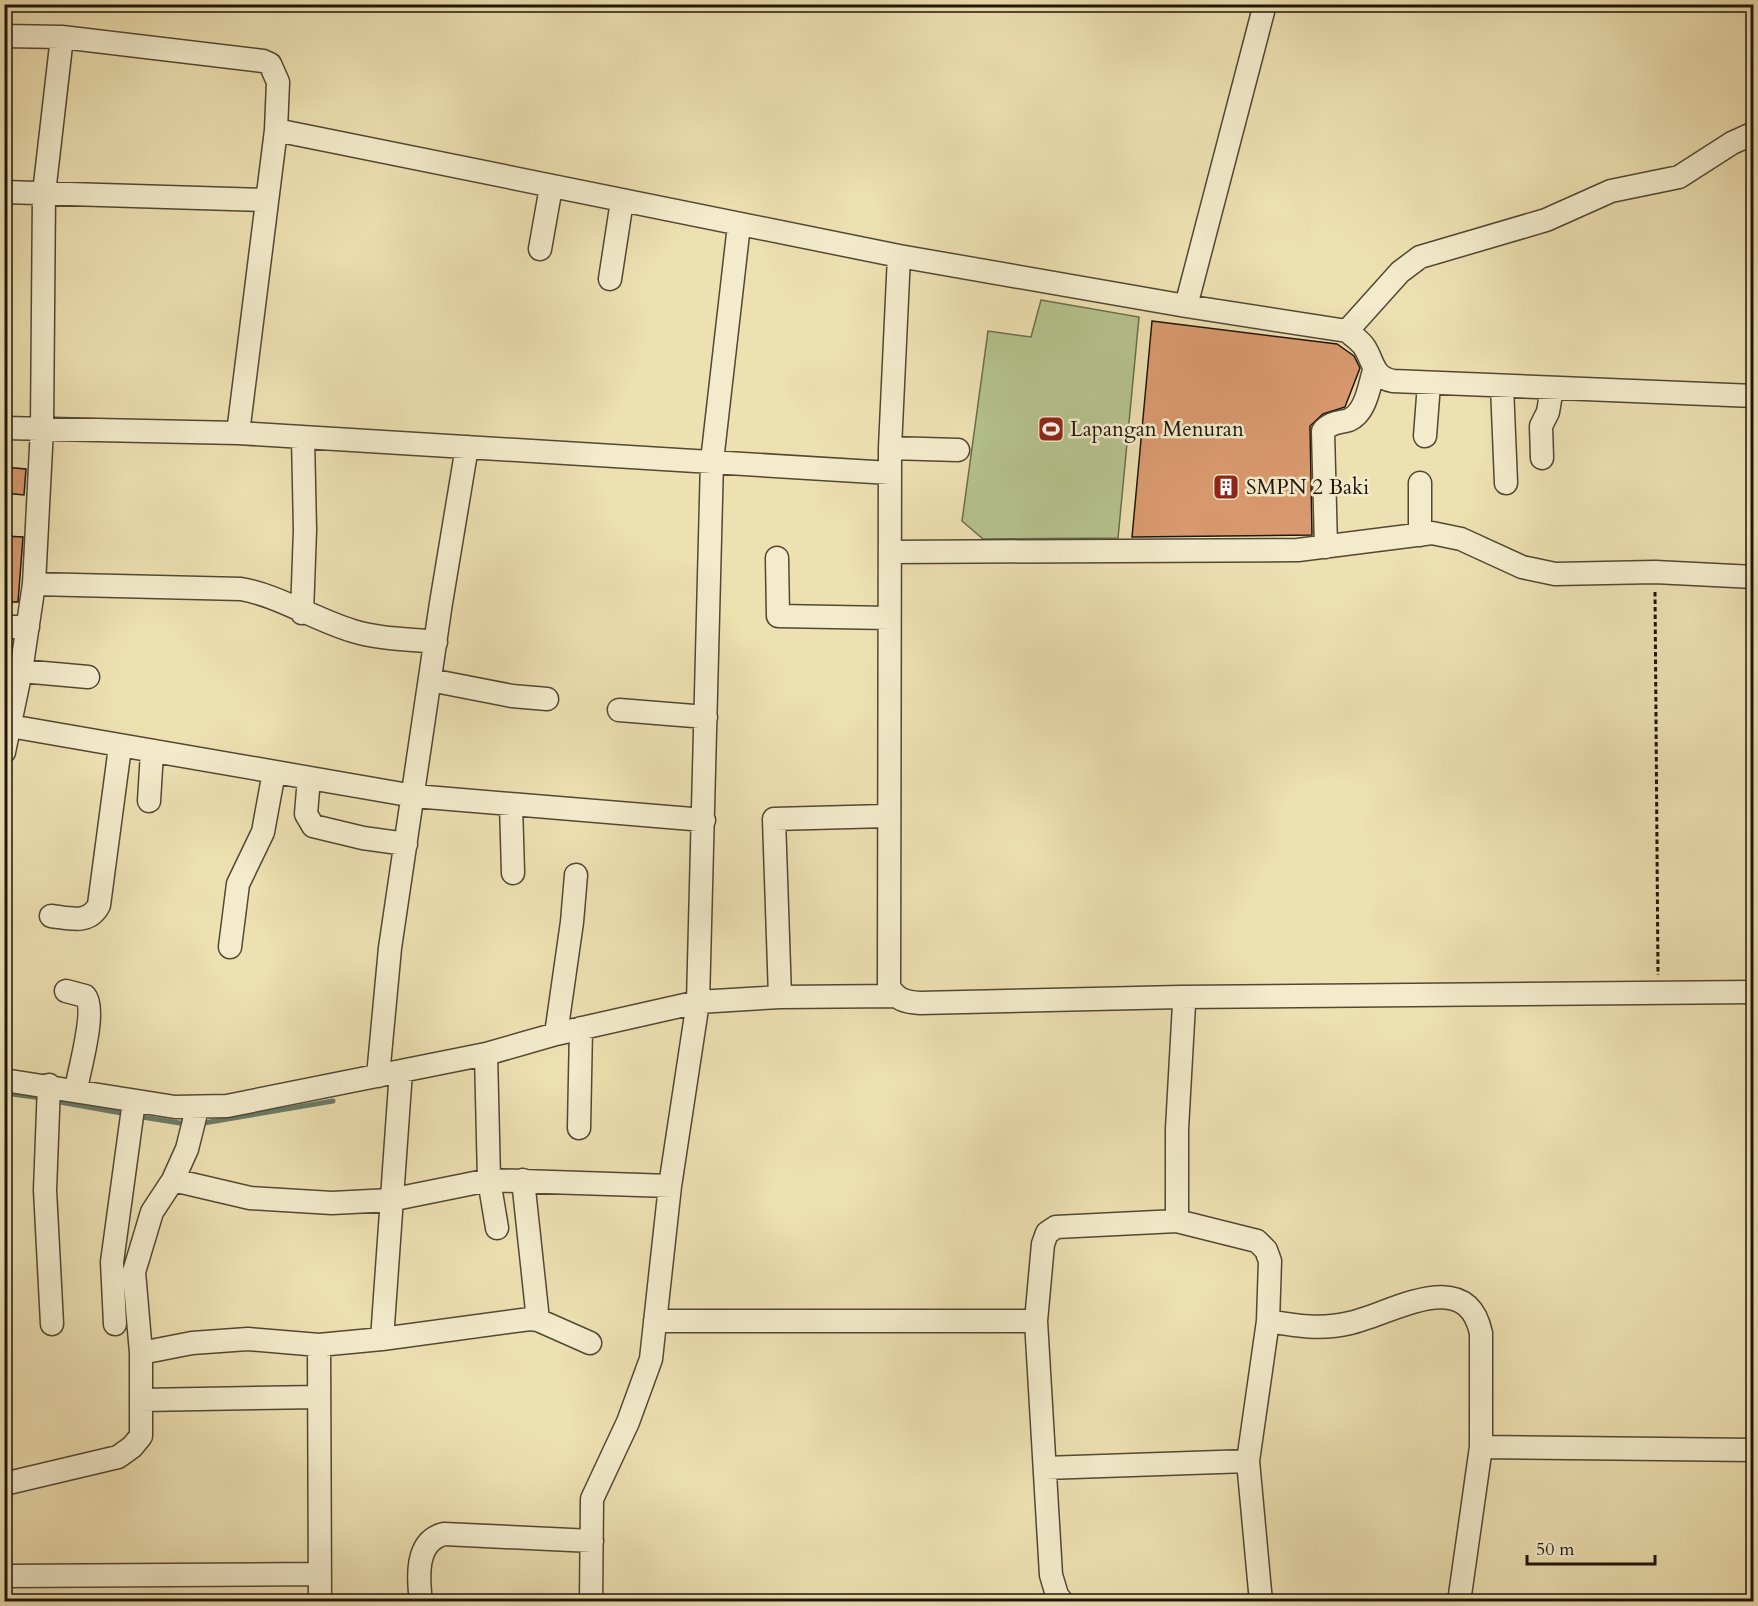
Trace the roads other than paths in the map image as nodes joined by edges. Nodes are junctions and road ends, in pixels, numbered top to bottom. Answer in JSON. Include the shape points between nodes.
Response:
{"nodes":[{"id":1,"x":1265,"y":4,"type":"edge"},
{"id":2,"x":4,"y":36,"type":"edge"},
{"id":3,"x":62,"y":37,"type":"junction"},
{"id":4,"x":276,"y":130,"type":"junction"},
{"id":5,"x":1754,"y":133,"type":"edge"},
{"id":6,"x":551,"y":187,"type":"junction"},
{"id":7,"x":4,"y":192,"type":"edge"},
{"id":8,"x":44,"y":193,"type":"junction"},
{"id":9,"x":267,"y":200,"type":"junction"},
{"id":10,"x":622,"y":201,"type":"junction"},
{"id":11,"x":739,"y":225,"type":"junction"},
{"id":12,"x":540,"y":249,"type":"dead end"},
{"id":13,"x":899,"y":256,"type":"junction"},
{"id":14,"x":610,"y":279,"type":"dead end"},
{"id":15,"x":1186,"y":306,"type":"junction"},
{"id":16,"x":1347,"y":331,"type":"junction"},
{"id":17,"x":1374,"y":370,"type":"junction"},
{"id":18,"x":1429,"y":384,"type":"junction"},
{"id":19,"x":1503,"y":386,"type":"junction"},
{"id":20,"x":1552,"y":388,"type":"junction"},
{"id":21,"x":1754,"y":396,"type":"edge"},
{"id":22,"x":4,"y":428,"type":"edge"},
{"id":23,"x":42,"y":428,"type":"junction"},
{"id":24,"x":238,"y":433,"type":"junction"},
{"id":25,"x":1425,"y":436,"type":"dead end"},
{"id":26,"x":303,"y":437,"type":"junction"},
{"id":27,"x":467,"y":447,"type":"junction"},
{"id":28,"x":890,"y":448,"type":"junction"},
{"id":29,"x":958,"y":450,"type":"dead end"},
{"id":30,"x":1542,"y":458,"type":"dead end"},
{"id":31,"x":712,"y":461,"type":"junction"},
{"id":32,"x":890,"y":473,"type":"junction"},
{"id":33,"x":1420,"y":483,"type":"dead end"},
{"id":34,"x":1506,"y":483,"type":"dead end"},
{"id":35,"x":1420,"y":535,"type":"junction"},
{"id":36,"x":1326,"y":547,"type":"junction"},
{"id":37,"x":890,"y":552,"type":"junction"},
{"id":38,"x":777,"y":558,"type":"dead end"},
{"id":39,"x":1754,"y":577,"type":"edge"},
{"id":40,"x":34,"y":584,"type":"junction"},
{"id":41,"x":302,"y":613,"type":"junction"},
{"id":42,"x":889,"y":618,"type":"junction"},
{"id":43,"x":4,"y":627,"type":"edge"},
{"id":44,"x":28,"y":627,"type":"junction"},
{"id":45,"x":436,"y":642,"type":"junction"},
{"id":46,"x":21,"y":671,"type":"junction"},
{"id":47,"x":88,"y":676,"type":"dead end"},
{"id":48,"x":430,"y":680,"type":"junction"},
{"id":49,"x":547,"y":699,"type":"dead end"},
{"id":50,"x":619,"y":711,"type":"dead end"},
{"id":51,"x":706,"y":717,"type":"junction"},
{"id":52,"x":10,"y":726,"type":"junction"},
{"id":53,"x":120,"y":747,"type":"junction"},
{"id":54,"x":4,"y":752,"type":"edge"},
{"id":55,"x":152,"y":752,"type":"junction"},
{"id":56,"x":274,"y":772,"type":"junction"},
{"id":57,"x":309,"y":778,"type":"junction"},
{"id":58,"x":414,"y":796,"type":"junction"},
{"id":59,"x":149,"y":801,"type":"dead end"},
{"id":60,"x":511,"y":804,"type":"junction"},
{"id":61,"x":887,"y":816,"type":"junction"},
{"id":62,"x":704,"y":820,"type":"junction"},
{"id":63,"x":406,"y":844,"type":"junction"},
{"id":64,"x":513,"y":873,"type":"dead end"},
{"id":65,"x":576,"y":875,"type":"dead end"},
{"id":66,"x":51,"y":916,"type":"dead end"},
{"id":67,"x":230,"y":947,"type":"dead end"},
{"id":68,"x":66,"y":992,"type":"dead end"},
{"id":69,"x":1754,"y":992,"type":"edge"},
{"id":70,"x":895,"y":996,"type":"junction"},
{"id":71,"x":780,"y":997,"type":"junction"},
{"id":72,"x":1180,"y":997,"type":"junction"},
{"id":73,"x":698,"y":1002,"type":"junction"},
{"id":74,"x":581,"y":1028,"type":"junction"},
{"id":75,"x":556,"y":1034,"type":"junction"},
{"id":76,"x":486,"y":1054,"type":"junction"},
{"id":77,"x":401,"y":1071,"type":"junction"},
{"id":78,"x":378,"y":1076,"type":"junction"},
{"id":79,"x":4,"y":1080,"type":"edge"},
{"id":80,"x":49,"y":1085,"type":"junction"},
{"id":81,"x":76,"y":1089,"type":"junction"},
{"id":82,"x":134,"y":1101,"type":"junction"},
{"id":83,"x":195,"y":1119,"type":"junction"},
{"id":84,"x":579,"y":1128,"type":"dead end"},
{"id":85,"x":173,"y":1180,"type":"junction"},
{"id":86,"x":489,"y":1180,"type":"junction"},
{"id":87,"x":523,"y":1180,"type":"junction"},
{"id":88,"x":670,"y":1185,"type":"junction"},
{"id":89,"x":390,"y":1200,"type":"junction"},
{"id":90,"x":1177,"y":1221,"type":"junction"},
{"id":91,"x":498,"y":1228,"type":"dead end"},
{"id":92,"x":538,"y":1320,"type":"junction"},
{"id":93,"x":655,"y":1321,"type":"junction"},
{"id":94,"x":1036,"y":1321,"type":"junction"},
{"id":95,"x":1268,"y":1321,"type":"junction"},
{"id":96,"x":52,"y":1324,"type":"dead end"},
{"id":97,"x":115,"y":1324,"type":"dead end"},
{"id":98,"x":382,"y":1338,"type":"junction"},
{"id":99,"x":590,"y":1343,"type":"dead end"},
{"id":100,"x":319,"y":1346,"type":"junction"},
{"id":101,"x":141,"y":1353,"type":"junction"},
{"id":102,"x":319,"y":1397,"type":"junction"},
{"id":103,"x":142,"y":1400,"type":"junction"},
{"id":104,"x":1481,"y":1447,"type":"junction"},
{"id":105,"x":1754,"y":1450,"type":"edge"},
{"id":106,"x":1248,"y":1461,"type":"junction"},
{"id":107,"x":1045,"y":1468,"type":"junction"},
{"id":108,"x":4,"y":1484,"type":"edge"},
{"id":109,"x":592,"y":1540,"type":"junction"},
{"id":110,"x":320,"y":1574,"type":"junction"},
{"id":111,"x":4,"y":1576,"type":"edge"},
{"id":112,"x":321,"y":1602,"type":"edge"},
{"id":113,"x":421,"y":1602,"type":"edge"},
{"id":114,"x":591,"y":1602,"type":"edge"},
{"id":115,"x":1062,"y":1602,"type":"edge"},
{"id":116,"x":1262,"y":1602,"type":"edge"},
{"id":117,"x":1459,"y":1602,"type":"edge"}],
"edges":[{"from":1,"to":15,"type":"street"},
{"from":2,"to":3,"type":"street"},
{"from":3,"to":4,"type":"street","via":[[270,64],[278,82]]},
{"from":3,"to":8,"type":"street"},
{"from":4,"to":6,"type":"street"},
{"from":4,"to":9,"type":"street"},
{"from":5,"to":16,"type":"street","via":[[1679,177],[1617,189],[1539,223],[1420,257],[1400,272]]},
{"from":6,"to":10,"type":"street"},
{"from":6,"to":12,"type":"street"},
{"from":7,"to":8,"type":"street"},
{"from":8,"to":9,"type":"street"},
{"from":8,"to":23,"type":"street"},
{"from":9,"to":24,"type":"street"},
{"from":10,"to":11,"type":"street"},
{"from":10,"to":14,"type":"street"},
{"from":11,"to":13,"type":"street"},
{"from":11,"to":31,"type":"street"},
{"from":13,"to":15,"type":"street"},
{"from":13,"to":28,"type":"street"},
{"from":15,"to":16,"type":"street"},
{"from":16,"to":17,"type":"street","via":[[1364,346]]},
{"from":17,"to":18,"type":"street","via":[[1384,379]]},
{"from":17,"to":36,"type":"street","via":[[1357,414],[1330,424],[1323,431]]},
{"from":18,"to":19,"type":"street"},
{"from":18,"to":25,"type":"street"},
{"from":19,"to":20,"type":"street"},
{"from":19,"to":34,"type":"street"},
{"from":20,"to":21,"type":"street"},
{"from":20,"to":30,"type":"street","via":[[1541,426]]},
{"from":22,"to":23,"type":"street"},
{"from":23,"to":24,"type":"street"},
{"from":23,"to":40,"type":"street"},
{"from":24,"to":26,"type":"street"},
{"from":26,"to":27,"type":"street"},
{"from":26,"to":41,"type":"street"},
{"from":27,"to":31,"type":"street"},
{"from":27,"to":45,"type":"street"},
{"from":28,"to":29,"type":"street"},
{"from":28,"to":32,"type":"street"},
{"from":31,"to":32,"type":"street"},
{"from":31,"to":51,"type":"street"},
{"from":32,"to":37,"type":"street"},
{"from":33,"to":35,"type":"street"},
{"from":35,"to":36,"type":"street"},
{"from":35,"to":39,"type":"street","via":[[1461,538],[1522,567],[1555,574],[1655,572]]},
{"from":36,"to":37,"type":"street"},
{"from":37,"to":42,"type":"street"},
{"from":38,"to":42,"type":"street","via":[[778,616]]},
{"from":40,"to":41,"type":"street","via":[[241,589],[263,594]]},
{"from":40,"to":44,"type":"street"},
{"from":41,"to":45,"type":"street","via":[[370,635]]},
{"from":42,"to":61,"type":"street"},
{"from":43,"to":44,"type":"street"},
{"from":44,"to":46,"type":"street"},
{"from":45,"to":48,"type":"street"},
{"from":46,"to":47,"type":"street"},
{"from":46,"to":52,"type":"street"},
{"from":48,"to":49,"type":"street"},
{"from":48,"to":58,"type":"street"},
{"from":50,"to":51,"type":"street"},
{"from":51,"to":62,"type":"street"},
{"from":52,"to":53,"type":"street"},
{"from":52,"to":54,"type":"street"},
{"from":53,"to":55,"type":"street"},
{"from":53,"to":66,"type":"street","via":[[99,905],[85,919]]},
{"from":55,"to":56,"type":"street"},
{"from":55,"to":59,"type":"street"},
{"from":56,"to":57,"type":"street"},
{"from":56,"to":67,"type":"street","via":[[263,832],[238,884]]},
{"from":57,"to":58,"type":"street"},
{"from":57,"to":63,"type":"street","via":[[306,814],[313,826]]},
{"from":58,"to":60,"type":"street"},
{"from":58,"to":63,"type":"street"},
{"from":60,"to":62,"type":"street"},
{"from":60,"to":64,"type":"street"},
{"from":61,"to":70,"type":"street","via":[[889,987]]},
{"from":61,"to":71,"type":"street","via":[[774,819]]},
{"from":62,"to":73,"type":"street"},
{"from":63,"to":78,"type":"street","via":[[390,948]]},
{"from":65,"to":75,"type":"street"},
{"from":68,"to":81,"type":"street","via":[[85,996],[89,1002]]},
{"from":69,"to":72,"type":"street"},
{"from":70,"to":71,"type":"street"},
{"from":70,"to":72,"type":"street","via":[[920,1003]]},
{"from":71,"to":73,"type":"street"},
{"from":72,"to":90,"type":"street","via":[[1184,1004]]},
{"from":73,"to":74,"type":"street"},
{"from":73,"to":88,"type":"street"},
{"from":74,"to":75,"type":"street"},
{"from":74,"to":84,"type":"street"},
{"from":75,"to":76,"type":"street"},
{"from":76,"to":77,"type":"street"},
{"from":76,"to":86,"type":"street"},
{"from":77,"to":78,"type":"street"},
{"from":77,"to":89,"type":"street"},
{"from":78,"to":83,"type":"street"},
{"from":79,"to":80,"type":"street"},
{"from":80,"to":81,"type":"street"},
{"from":80,"to":96,"type":"street","via":[[45,1190]]},
{"from":81,"to":82,"type":"street"},
{"from":82,"to":83,"type":"street"},
{"from":82,"to":97,"type":"street","via":[[112,1262]]},
{"from":83,"to":85,"type":"street"},
{"from":85,"to":89,"type":"street","via":[[271,1200]]},
{"from":85,"to":101,"type":"street","via":[[152,1212],[134,1272]]},
{"from":86,"to":87,"type":"street"},
{"from":86,"to":89,"type":"street"},
{"from":86,"to":91,"type":"street"},
{"from":87,"to":88,"type":"street"},
{"from":87,"to":92,"type":"street"},
{"from":88,"to":93,"type":"street"},
{"from":89,"to":98,"type":"street"},
{"from":90,"to":94,"type":"street","via":[[1077,1224],[1056,1227],[1047,1233]]},
{"from":90,"to":95,"type":"street","via":[[1257,1241],[1266,1250],[1270,1261]]},
{"from":92,"to":98,"type":"street"},
{"from":92,"to":99,"type":"street"},
{"from":93,"to":94,"type":"street"},
{"from":93,"to":109,"type":"street","via":[[651,1359],[628,1422],[592,1499]]},
{"from":94,"to":107,"type":"street"},
{"from":95,"to":104,"type":"street","via":[[1301,1327],[1349,1323],[1434,1296],[1454,1297],[1469,1305],[1481,1333]]},
{"from":95,"to":106,"type":"street"},
{"from":98,"to":100,"type":"street"},
{"from":100,"to":101,"type":"street","via":[[248,1339],[192,1343]]},
{"from":100,"to":102,"type":"street"},
{"from":101,"to":103,"type":"street"},
{"from":102,"to":103,"type":"street"},
{"from":102,"to":110,"type":"street"},
{"from":103,"to":108,"type":"street","via":[[141,1436],[118,1457]]},
{"from":104,"to":105,"type":"street"},
{"from":104,"to":117,"type":"street"},
{"from":106,"to":107,"type":"street"},
{"from":106,"to":116,"type":"street"},
{"from":107,"to":115,"type":"street","via":[[1051,1575]]},
{"from":109,"to":113,"type":"street","via":[[435,1536],[423,1549]]},
{"from":109,"to":114,"type":"street"},
{"from":110,"to":111,"type":"street"},
{"from":110,"to":112,"type":"street"}]}
